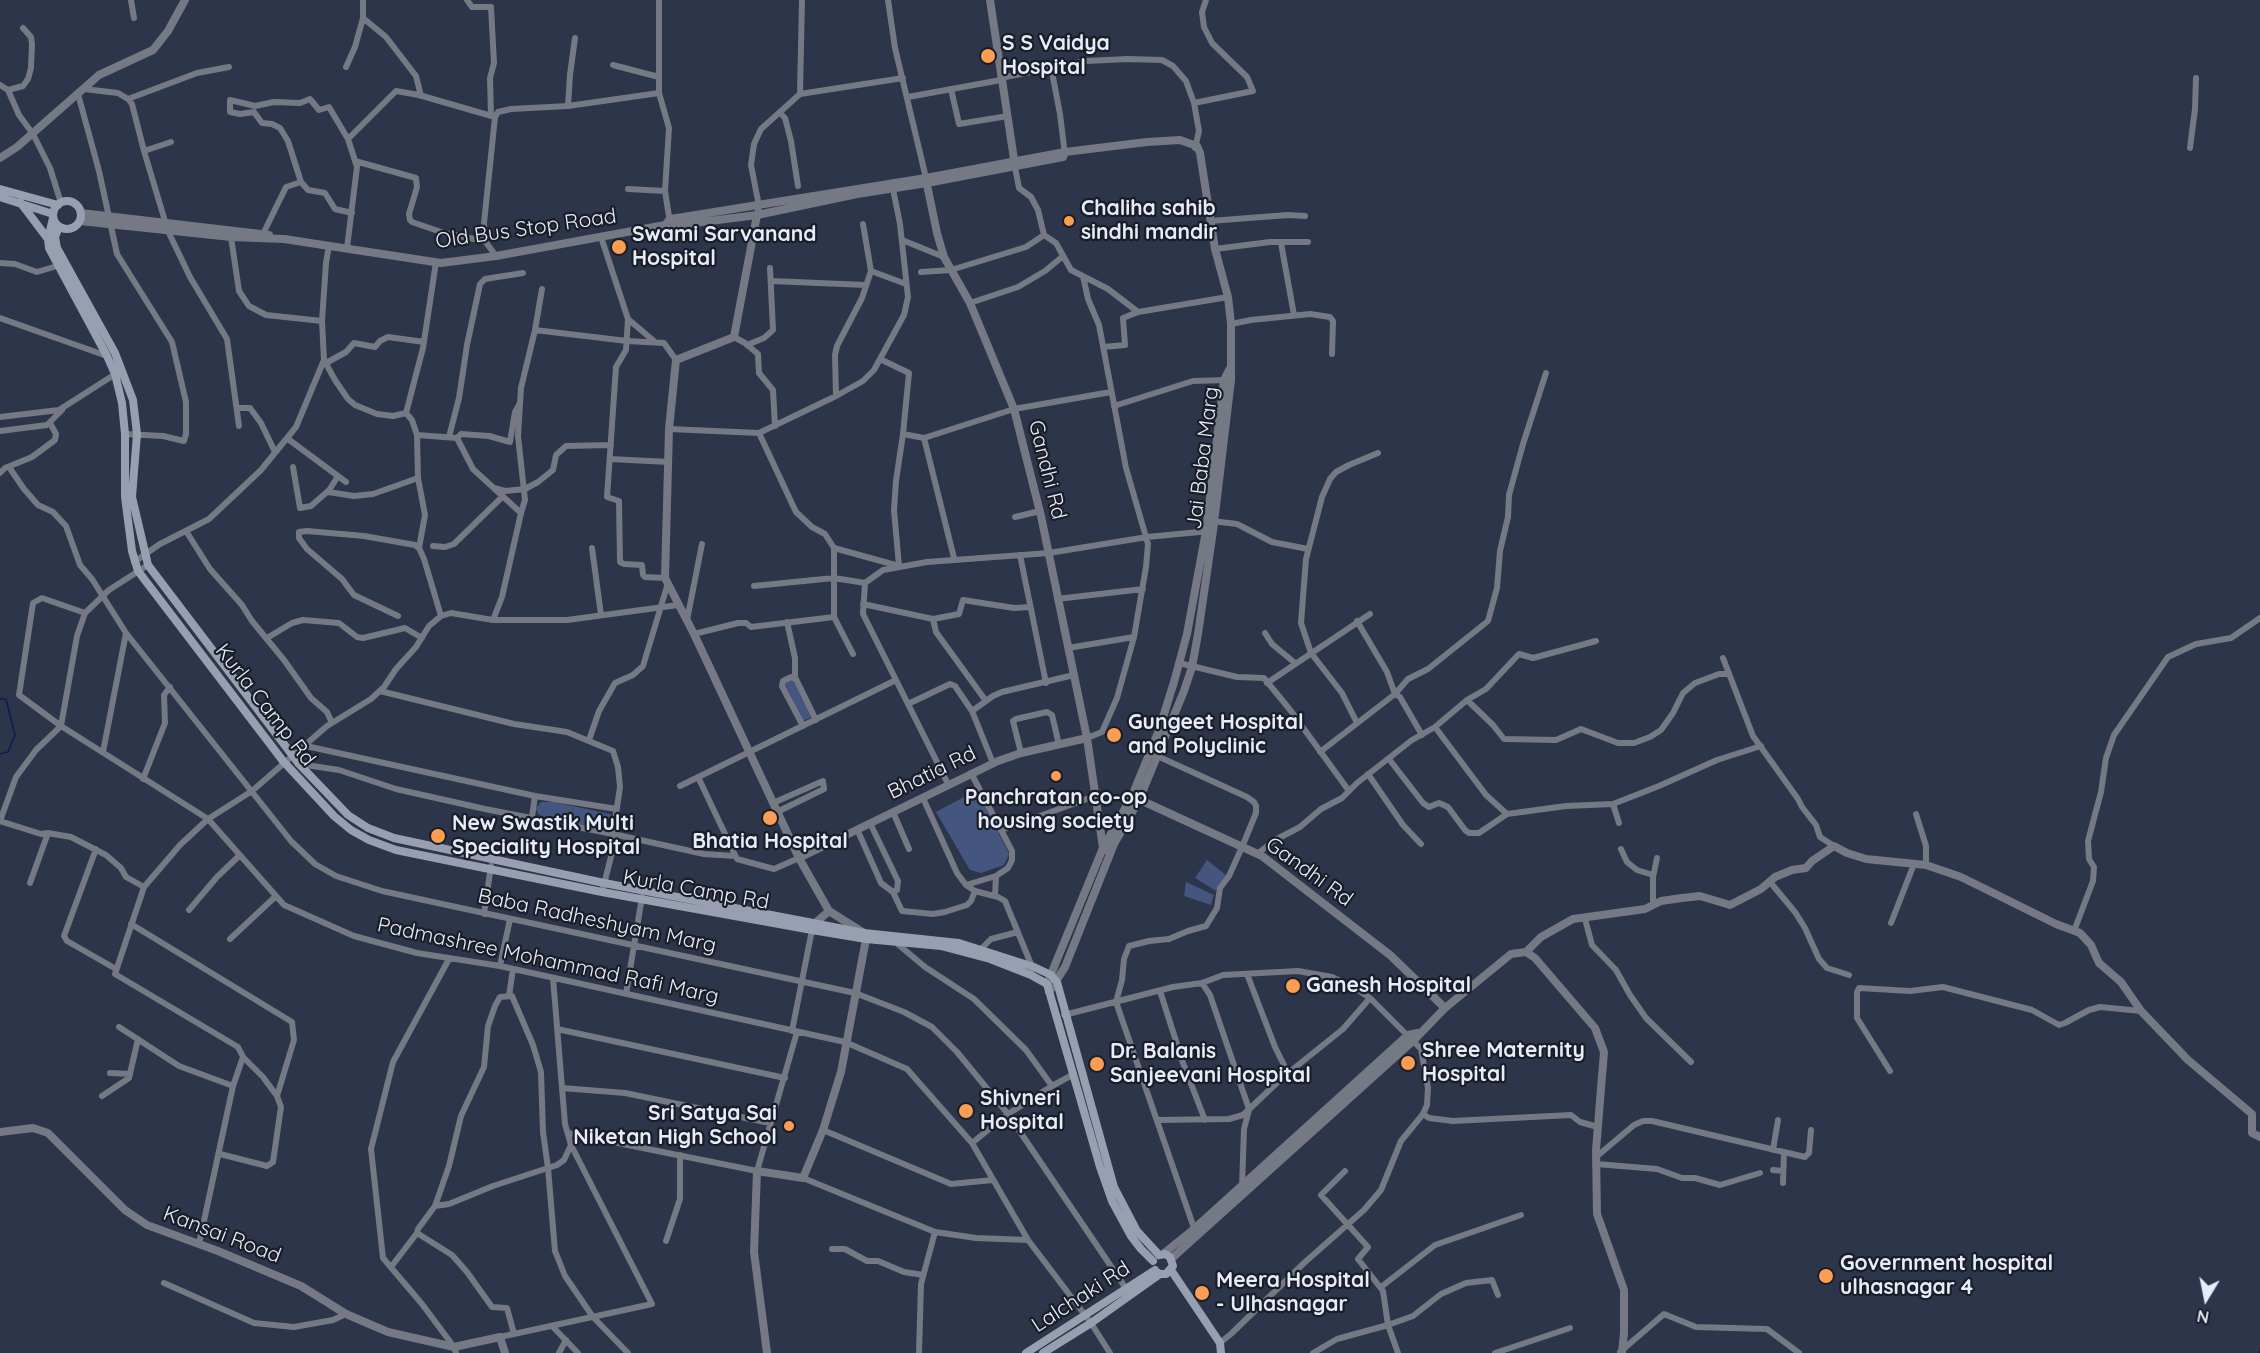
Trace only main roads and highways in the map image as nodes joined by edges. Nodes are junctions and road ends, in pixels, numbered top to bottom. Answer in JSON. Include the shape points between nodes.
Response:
{"nodes":[{"id":1,"x":0,"y":189,"type":"edge"},
{"id":2,"x":0,"y":197,"type":"edge"},
{"id":3,"x":20,"y":202,"type":"junction"},
{"id":4,"x":59,"y":204,"type":"junction"},
{"id":5,"x":53,"y":216,"type":"junction"},
{"id":6,"x":59,"y":227,"type":"junction"},
{"id":7,"x":48,"y":239,"type":"junction"},
{"id":8,"x":119,"y":372,"type":"junction"},
{"id":9,"x":492,"y":864,"type":"junction"},
{"id":10,"x":865,"y":936,"type":"junction"},
{"id":11,"x":1033,"y":971,"type":"junction"},
{"id":12,"x":1061,"y":1015,"type":"junction"},
{"id":13,"x":1158,"y":1256,"type":"junction"},
{"id":14,"x":1171,"y":1270,"type":"junction"},
{"id":15,"x":1157,"y":1272,"type":"junction"},
{"id":16,"x":1128,"y":1292,"type":"junction"},
{"id":17,"x":1026,"y":1353,"type":"edge"},
{"id":18,"x":1043,"y":1353,"type":"edge"},
{"id":19,"x":1221,"y":1353,"type":"edge"}],
"edges":[{"from":1,"to":4,"type":"main road"},
{"from":2,"to":3,"type":"main road"},
{"from":3,"to":5,"type":"main road"},
{"from":3,"to":7,"type":"main road"},
{"from":4,"to":5,"type":"main road"},
{"from":4,"to":6,"type":"main road","via":[[74,203],[81,217],[76,227]]},
{"from":5,"to":6,"type":"main road","name":"Kurla Camp Rd"},
{"from":5,"to":7,"type":"main road"},
{"from":6,"to":8,"type":"main road","name":"Kurla Camp Rd","via":[[57,248]]},
{"from":7,"to":8,"type":"main road","name":"Kurla Camp Rd","via":[[57,266]]},
{"from":8,"to":9,"type":"main road","name":"Kurla Camp Rd","via":[[133,400],[137,434],[132,497],[148,565],[299,764],[348,815],[394,838]]},
{"from":8,"to":9,"type":"main road","name":"Kurla Camp Rd","via":[[125,434],[125,497],[138,572],[284,763],[334,816],[369,840],[396,849]]},
{"from":9,"to":10,"type":"main road","name":"Kurla Camp Rd"},
{"from":10,"to":11,"type":"main road","name":"Kurla Camp Rd","via":[[941,946]]},
{"from":10,"to":11,"type":"main road","name":"Kurla Camp Rd","via":[[933,939],[981,949]]},
{"from":11,"to":12,"type":"main road","name":"Kurla Camp Rd","via":[[1051,983]]},
{"from":12,"to":13,"type":"main road","via":[[1114,1187],[1137,1231]]},
{"from":12,"to":13,"type":"main road","via":[[1107,1190],[1141,1250]]},
{"from":13,"to":14,"type":"main road","via":[[1171,1259]]},
{"from":13,"to":15,"type":"main road"},
{"from":14,"to":15,"type":"main road","name":"Lalchaki Rd","via":[[1166,1274]]},
{"from":14,"to":19,"type":"main road","via":[[1220,1343]]},
{"from":15,"to":16,"type":"main road","name":"Lalchaki Rd"},
{"from":16,"to":17,"type":"main road","name":"Lalchaki Rd"},
{"from":16,"to":18,"type":"main road","name":"Lalchaki Rd","via":[[1091,1323]]}]}
